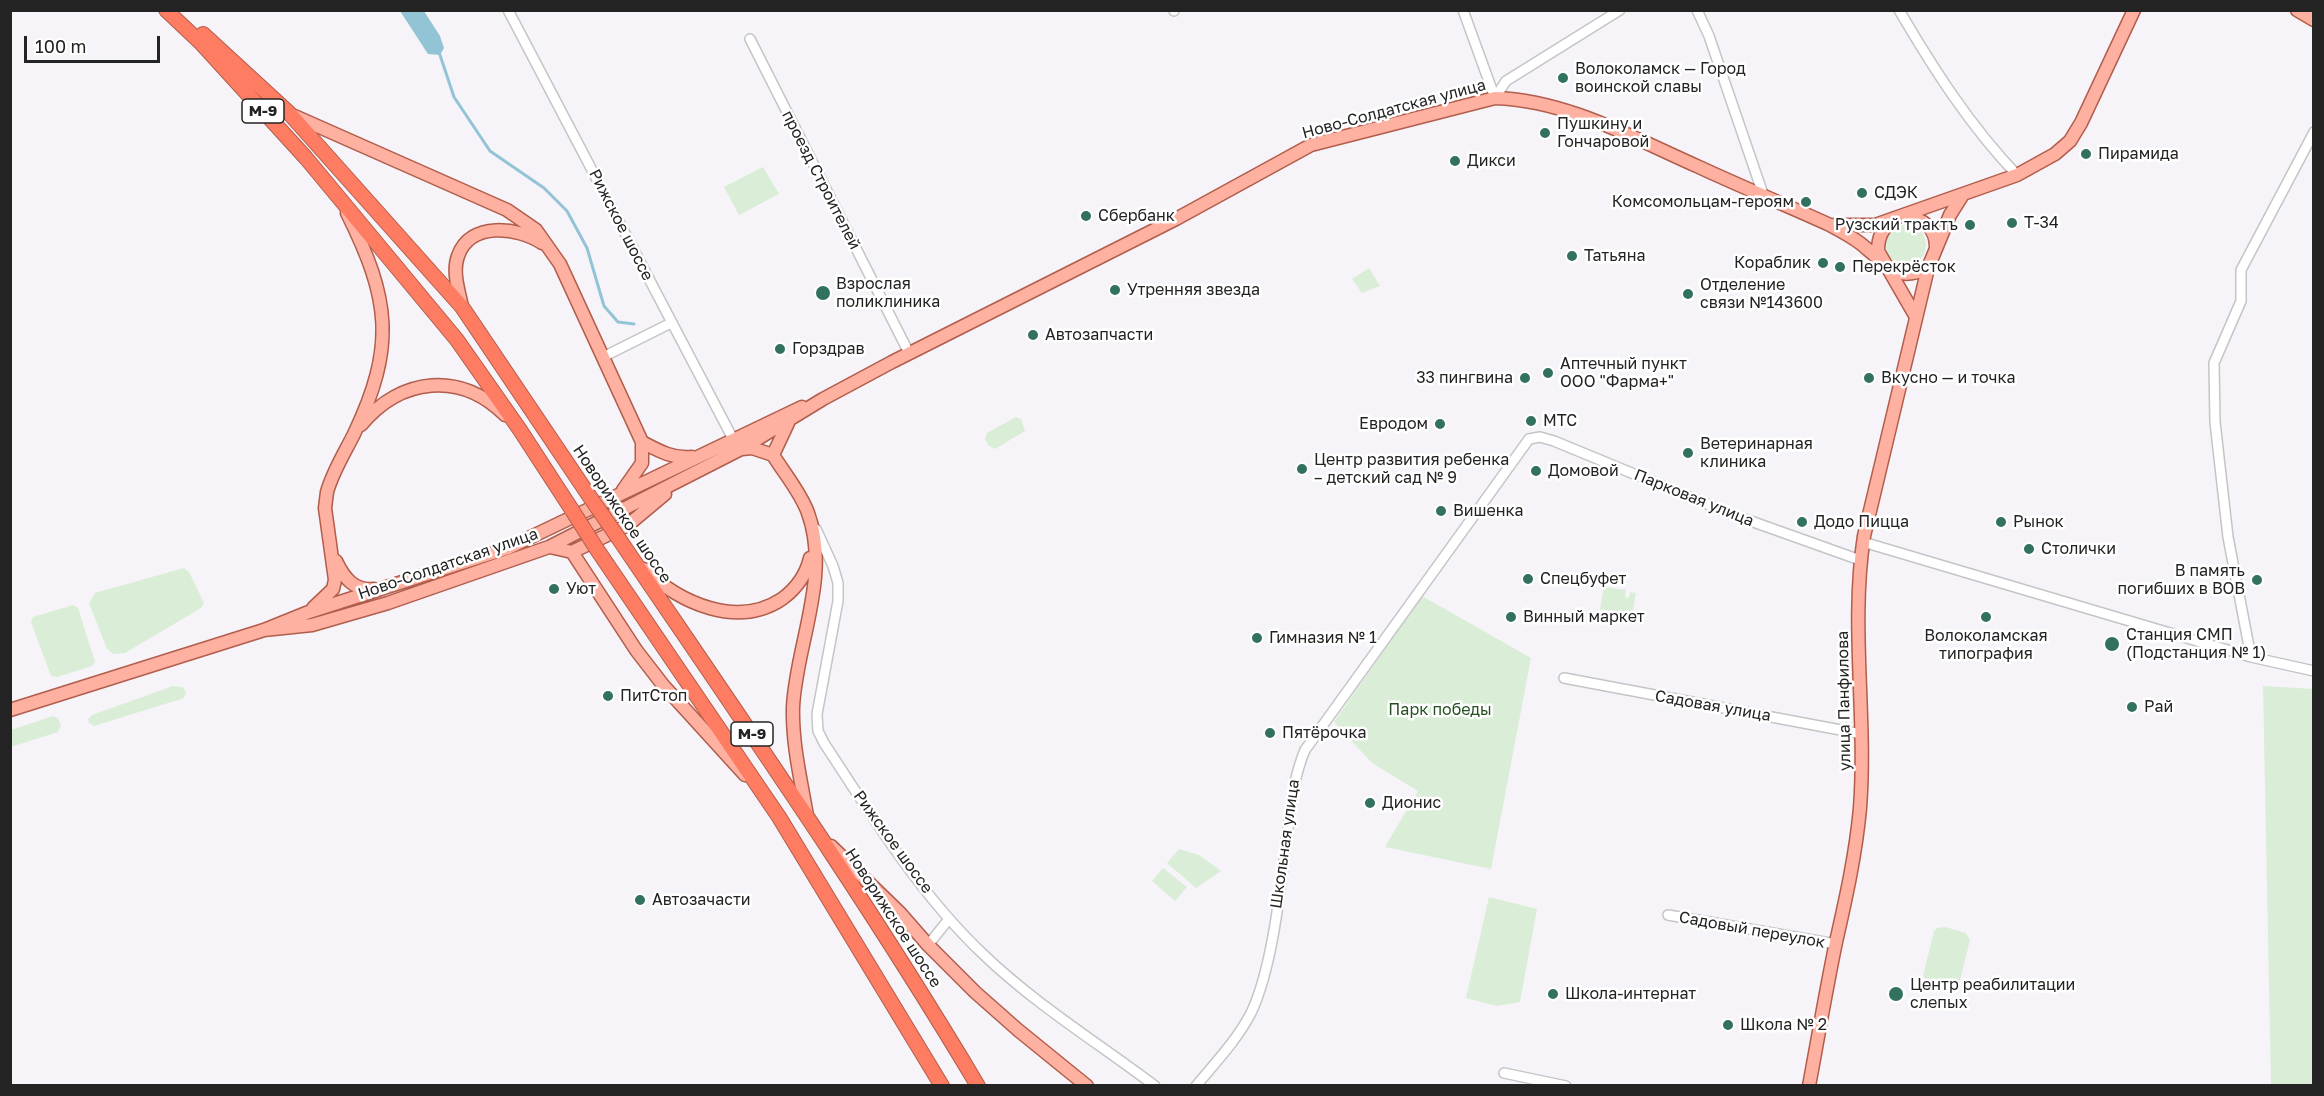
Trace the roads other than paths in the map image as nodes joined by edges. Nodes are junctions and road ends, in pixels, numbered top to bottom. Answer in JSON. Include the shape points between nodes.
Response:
{"nodes":[{"id":1,"x":166,"y":10,"type":"edge"},
{"id":2,"x":177,"y":10,"type":"edge"},
{"id":3,"x":508,"y":10,"type":"edge"},
{"id":4,"x":1463,"y":10,"type":"edge"},
{"id":5,"x":1620,"y":10,"type":"edge"},
{"id":6,"x":1697,"y":10,"type":"edge"},
{"id":7,"x":1899,"y":10,"type":"edge"},
{"id":8,"x":2134,"y":10,"type":"edge"},
{"id":9,"x":2297,"y":10,"type":"edge"},
{"id":10,"x":2313,"y":20,"type":"edge"},
{"id":11,"x":750,"y":39,"type":"dead end"},
{"id":12,"x":1495,"y":98,"type":"junction"},
{"id":13,"x":289,"y":113,"type":"junction"},
{"id":14,"x":2313,"y":132,"type":"edge"},
{"id":15,"x":2017,"y":175,"type":"junction"},
{"id":16,"x":1762,"y":194,"type":"junction"},
{"id":17,"x":1962,"y":196,"type":"junction"},
{"id":18,"x":341,"y":201,"type":"junction"},
{"id":19,"x":1899,"y":218,"type":"junction"},
{"id":20,"x":1830,"y":225,"type":"junction"},
{"id":21,"x":548,"y":247,"type":"junction"},
{"id":22,"x":1936,"y":249,"type":"junction"},
{"id":23,"x":1883,"y":263,"type":"junction"},
{"id":24,"x":1928,"y":268,"type":"junction"},
{"id":25,"x":462,"y":307,"type":"junction"},
{"id":26,"x":1916,"y":317,"type":"junction"},
{"id":27,"x":671,"y":323,"type":"junction"},
{"id":28,"x":909,"y":353,"type":"junction"},
{"id":29,"x":603,"y":357,"type":"junction"},
{"id":30,"x":823,"y":399,"type":"junction"},
{"id":31,"x":789,"y":422,"type":"junction"},
{"id":32,"x":520,"y":430,"type":"junction"},
{"id":33,"x":353,"y":435,"type":"junction"},
{"id":34,"x":1529,"y":439,"type":"joint"},
{"id":35,"x":642,"y":442,"type":"junction"},
{"id":36,"x":737,"y":444,"type":"junction"},
{"id":37,"x":773,"y":455,"type":"junction"},
{"id":38,"x":698,"y":456,"type":"junction"},
{"id":39,"x":675,"y":484,"type":"junction"},
{"id":40,"x":614,"y":498,"type":"junction"},
{"id":41,"x":808,"y":512,"type":"junction"},
{"id":42,"x":813,"y":542,"type":"junction"},
{"id":43,"x":1863,"y":542,"type":"junction"},
{"id":44,"x":549,"y":547,"type":"junction"},
{"id":45,"x":332,"y":551,"type":"junction"},
{"id":46,"x":572,"y":552,"type":"junction"},
{"id":47,"x":631,"y":556,"type":"junction"},
{"id":48,"x":1860,"y":560,"type":"junction"},
{"id":49,"x":381,"y":588,"type":"junction"},
{"id":50,"x":306,"y":613,"type":"junction"},
{"id":51,"x":264,"y":630,"type":"junction"},
{"id":52,"x":2251,"y":657,"type":"junction"},
{"id":53,"x":2313,"y":671,"type":"edge"},
{"id":54,"x":1563,"y":678,"type":"dead end"},
{"id":55,"x":10,"y":710,"type":"edge"},
{"id":56,"x":1862,"y":734,"type":"junction"},
{"id":57,"x":807,"y":816,"type":"junction"},
{"id":58,"x":779,"y":817,"type":"junction"},
{"id":59,"x":819,"y":834,"type":"junction"},
{"id":60,"x":1668,"y":915,"type":"dead end"},
{"id":61,"x":949,"y":919,"type":"junction"},
{"id":62,"x":1836,"y":944,"type":"junction"},
{"id":63,"x":928,"y":945,"type":"junction"},
{"id":64,"x":1504,"y":1073,"type":"dead end"},
{"id":65,"x":942,"y":1086,"type":"edge"},
{"id":66,"x":978,"y":1086,"type":"edge"},
{"id":67,"x":1088,"y":1086,"type":"edge"},
{"id":68,"x":1155,"y":1086,"type":"edge"},
{"id":69,"x":1196,"y":1086,"type":"edge"},
{"id":70,"x":1566,"y":1086,"type":"edge"},
{"id":71,"x":1809,"y":1086,"type":"edge"}],
"edges":[{"from":1,"to":18,"type":"highway","number":"М-9","via":[[226,71]]},
{"from":2,"to":13,"type":"highway","name":"Новорижское шоссе","number":"М-9"},
{"from":3,"to":27,"type":"street","name":"Рижское шоссе"},
{"from":4,"to":12,"type":"street"},
{"from":5,"to":12,"type":"street","via":[[1506,81]]},
{"from":6,"to":16,"type":"street"},
{"from":7,"to":15,"type":"street","via":[[1991,148]]},
{"from":8,"to":15,"type":"main road","via":[[2070,141]]},
{"from":9,"to":10,"type":"main road"},
{"from":11,"to":28,"type":"street","name":"проезд Строителей"},
{"from":12,"to":16,"type":"main road","name":"Ново-Солдатская улица","via":[[1542,104],[1600,123]]},
{"from":12,"to":28,"type":"main road","name":"Ново-Солдатская улица","via":[[1311,145],[1176,219]]},
{"from":13,"to":21,"type":"main road","via":[[507,210],[536,230]]},
{"from":13,"to":25,"type":"highway","name":"Новорижское шоссе","number":"М-9"},
{"from":14,"to":52,"type":"street","via":[[2241,270],[2241,301],[2214,363],[2215,422],[2228,537]]},
{"from":15,"to":17,"type":"main road"},
{"from":16,"to":20,"type":"main road","name":"Ново-Солдатская улица"},
{"from":17,"to":19,"type":"main road"},
{"from":17,"to":22,"type":"main road","name":"улица Панфилова"},
{"from":18,"to":32,"type":"highway","number":"М-9","via":[[457,340]]},
{"from":18,"to":33,"type":"main road","via":[[366,251],[382,305],[383,344],[376,380]]},
{"from":19,"to":20,"type":"main road","name":"Ново-Солдатская улица","via":[[1858,227]]},
{"from":19,"to":22,"type":"main road","via":[[1915,217],[1928,225]]},
{"from":19,"to":23,"type":"main road","via":[[1884,228],[1878,239]]},
{"from":20,"to":23,"type":"main road","name":"Ново-Солдатская улица","via":[[1856,239]]},
{"from":21,"to":25,"type":"main road","via":[[515,231],[481,234],[458,255]]},
{"from":21,"to":29,"type":"main road","via":[[560,264]]},
{"from":22,"to":24,"type":"main road","name":"улица Панфилова"},
{"from":23,"to":24,"type":"main road","via":[[1907,275]]},
{"from":23,"to":26,"type":"main road"},
{"from":24,"to":26,"type":"main road","name":"улица Панфилова"},
{"from":25,"to":47,"type":"highway","name":"Новорижское шоссе","number":"М-9","bridge":true},
{"from":26,"to":43,"type":"main road","name":"улица Панфилова"},
{"from":27,"to":29,"type":"street"},
{"from":27,"to":36,"type":"street","name":"Рижское шоссе"},
{"from":28,"to":30,"type":"main road","name":"Ново-Солдатская улица"},
{"from":29,"to":35,"type":"main road"},
{"from":30,"to":31,"type":"main road","name":"Ново-Солдатская улица"},
{"from":30,"to":36,"type":"main road","name":"Ново-Солдатская улица","via":[[785,413]]},
{"from":31,"to":36,"type":"main road","name":"Ново-Солдатская улица"},
{"from":31,"to":37,"type":"main road"},
{"from":32,"to":33,"type":"main road","via":[[476,392],[433,386],[411,389],[383,402]]},
{"from":32,"to":58,"type":"highway","number":"М-9","bridge":true},
{"from":33,"to":45,"type":"main road","via":[[327,492],[325,508]]},
{"from":34,"to":48,"type":"street","name":"Парковая улица","via":[[1554,441],[1731,514]]},
{"from":34,"to":69,"type":"street","name":"Школьная улица","via":[[1305,750],[1290,796],[1276,911],[1251,1012],[1228,1048]]},
{"from":35,"to":38,"type":"main road","via":[[680,458]]},
{"from":35,"to":40,"type":"main road","via":[[644,453],[637,472]]},
{"from":36,"to":37,"type":"main road"},
{"from":36,"to":38,"type":"main road","name":"Ново-Солдатская улица"},
{"from":36,"to":39,"type":"main road","name":"Ново-Солдатская улица"},
{"from":37,"to":41,"type":"main road"},
{"from":38,"to":40,"type":"main road","name":"Ново-Солдатская улица"},
{"from":39,"to":44,"type":"main road","name":"Ново-Солдатская улица"},
{"from":39,"to":46,"type":"main road","via":[[628,525]]},
{"from":40,"to":49,"type":"main road","name":"Ново-Солдатская улица","via":[[508,548]]},
{"from":41,"to":42,"type":"main road","number":"М-9"},
{"from":41,"to":61,"type":"street","name":"Рижское шоссе","via":[[838,583],[817,714],[818,731],[874,819]]},
{"from":42,"to":47,"type":"main road","number":"М-9","via":[[807,570],[790,593],[770,607],[746,612],[705,607],[678,595],[657,582]]},
{"from":42,"to":57,"type":"main road","number":"М-9","via":[[812,594],[793,706],[795,748]]},
{"from":43,"to":48,"type":"main road","name":"улица Панфилова"},
{"from":43,"to":52,"type":"street"},
{"from":44,"to":46,"type":"main road"},
{"from":44,"to":51,"type":"main road","name":"Ново-Солдатская улица","via":[[388,603],[312,625]]},
{"from":45,"to":49,"type":"main road","via":[[344,577],[354,585],[365,590]]},
{"from":45,"to":50,"type":"main road","via":[[333,589]]},
{"from":46,"to":58,"type":"main road","via":[[663,685]]},
{"from":47,"to":57,"type":"highway","name":"Новорижское шоссе","number":"М-9"},
{"from":48,"to":56,"type":"main road","name":"улица Панфилова","via":[[1858,657]]},
{"from":49,"to":50,"type":"main road","name":"Ново-Солдатская улица"},
{"from":50,"to":51,"type":"main road","name":"Ново-Солдатская улица"},
{"from":51,"to":55,"type":"main road","name":"Ново-Солдатская улица"},
{"from":52,"to":53,"type":"street"},
{"from":54,"to":56,"type":"street","name":"Садовая улица"},
{"from":56,"to":62,"type":"main road","name":"улица Панфилова","via":[[1859,819]]},
{"from":57,"to":59,"type":"highway","name":"Новорижское шоссе","number":"М-9"},
{"from":58,"to":65,"type":"highway","number":"М-9"},
{"from":59,"to":63,"type":"main road","via":[[900,912]]},
{"from":59,"to":66,"type":"highway","name":"Новорижское шоссе","number":"М-9"},
{"from":60,"to":62,"type":"street","name":"Садовый переулок"},
{"from":61,"to":63,"type":"street"},
{"from":61,"to":68,"type":"street","name":"Рижское шоссе","via":[[1004,973]]},
{"from":62,"to":71,"type":"main road","name":"улица Панфилова"},
{"from":63,"to":67,"type":"main road","via":[[1018,1030]]},
{"from":64,"to":70,"type":"street"}]}
